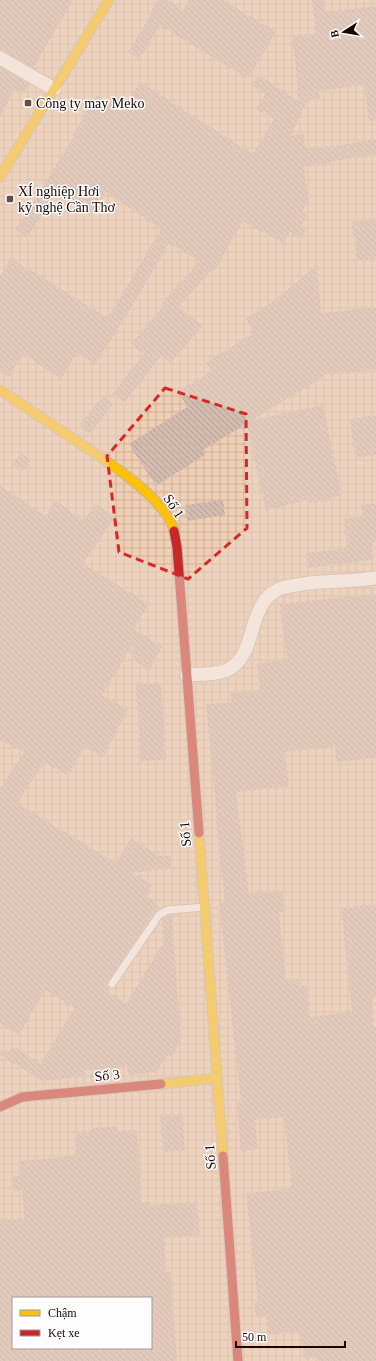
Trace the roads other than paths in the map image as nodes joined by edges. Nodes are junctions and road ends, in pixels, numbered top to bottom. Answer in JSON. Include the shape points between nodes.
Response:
{"nodes":[{"id":1,"x":109,"y":0,"type":"edge"},
{"id":2,"x":0,"y":58,"type":"edge"},
{"id":3,"x":54,"y":89,"type":"junction"},
{"id":4,"x":0,"y":177,"type":"edge"},
{"id":5,"x":0,"y":390,"type":"edge"},
{"id":6,"x":376,"y":578,"type":"edge"},
{"id":7,"x":187,"y":675,"type":"junction"},
{"id":8,"x":205,"y":907,"type":"junction"},
{"id":9,"x":112,"y":984,"type":"dead end"},
{"id":10,"x":218,"y":1078,"type":"junction"},
{"id":11,"x":0,"y":1108,"type":"edge"},
{"id":12,"x":238,"y":1361,"type":"edge"}],
"edges":[{"from":1,"to":3,"type":"street"},
{"from":2,"to":3,"type":"street"},
{"from":3,"to":4,"type":"street"},
{"from":5,"to":7,"type":"street","name":"Số 1","via":[[123,472],[155,500],[172,523],[177,547]]},
{"from":6,"to":7,"type":"street","via":[[307,582],[279,589],[266,598],[257,614],[250,640],[239,661],[229,669]]},
{"from":7,"to":8,"type":"street","name":"Số 1"},
{"from":8,"to":9,"type":"lane","via":[[168,910],[159,915]]},
{"from":8,"to":10,"type":"street","name":"Số 1"},
{"from":10,"to":11,"type":"street","name":"Số 3","via":[[22,1097]]},
{"from":10,"to":12,"type":"street","name":"Số 1"}]}
